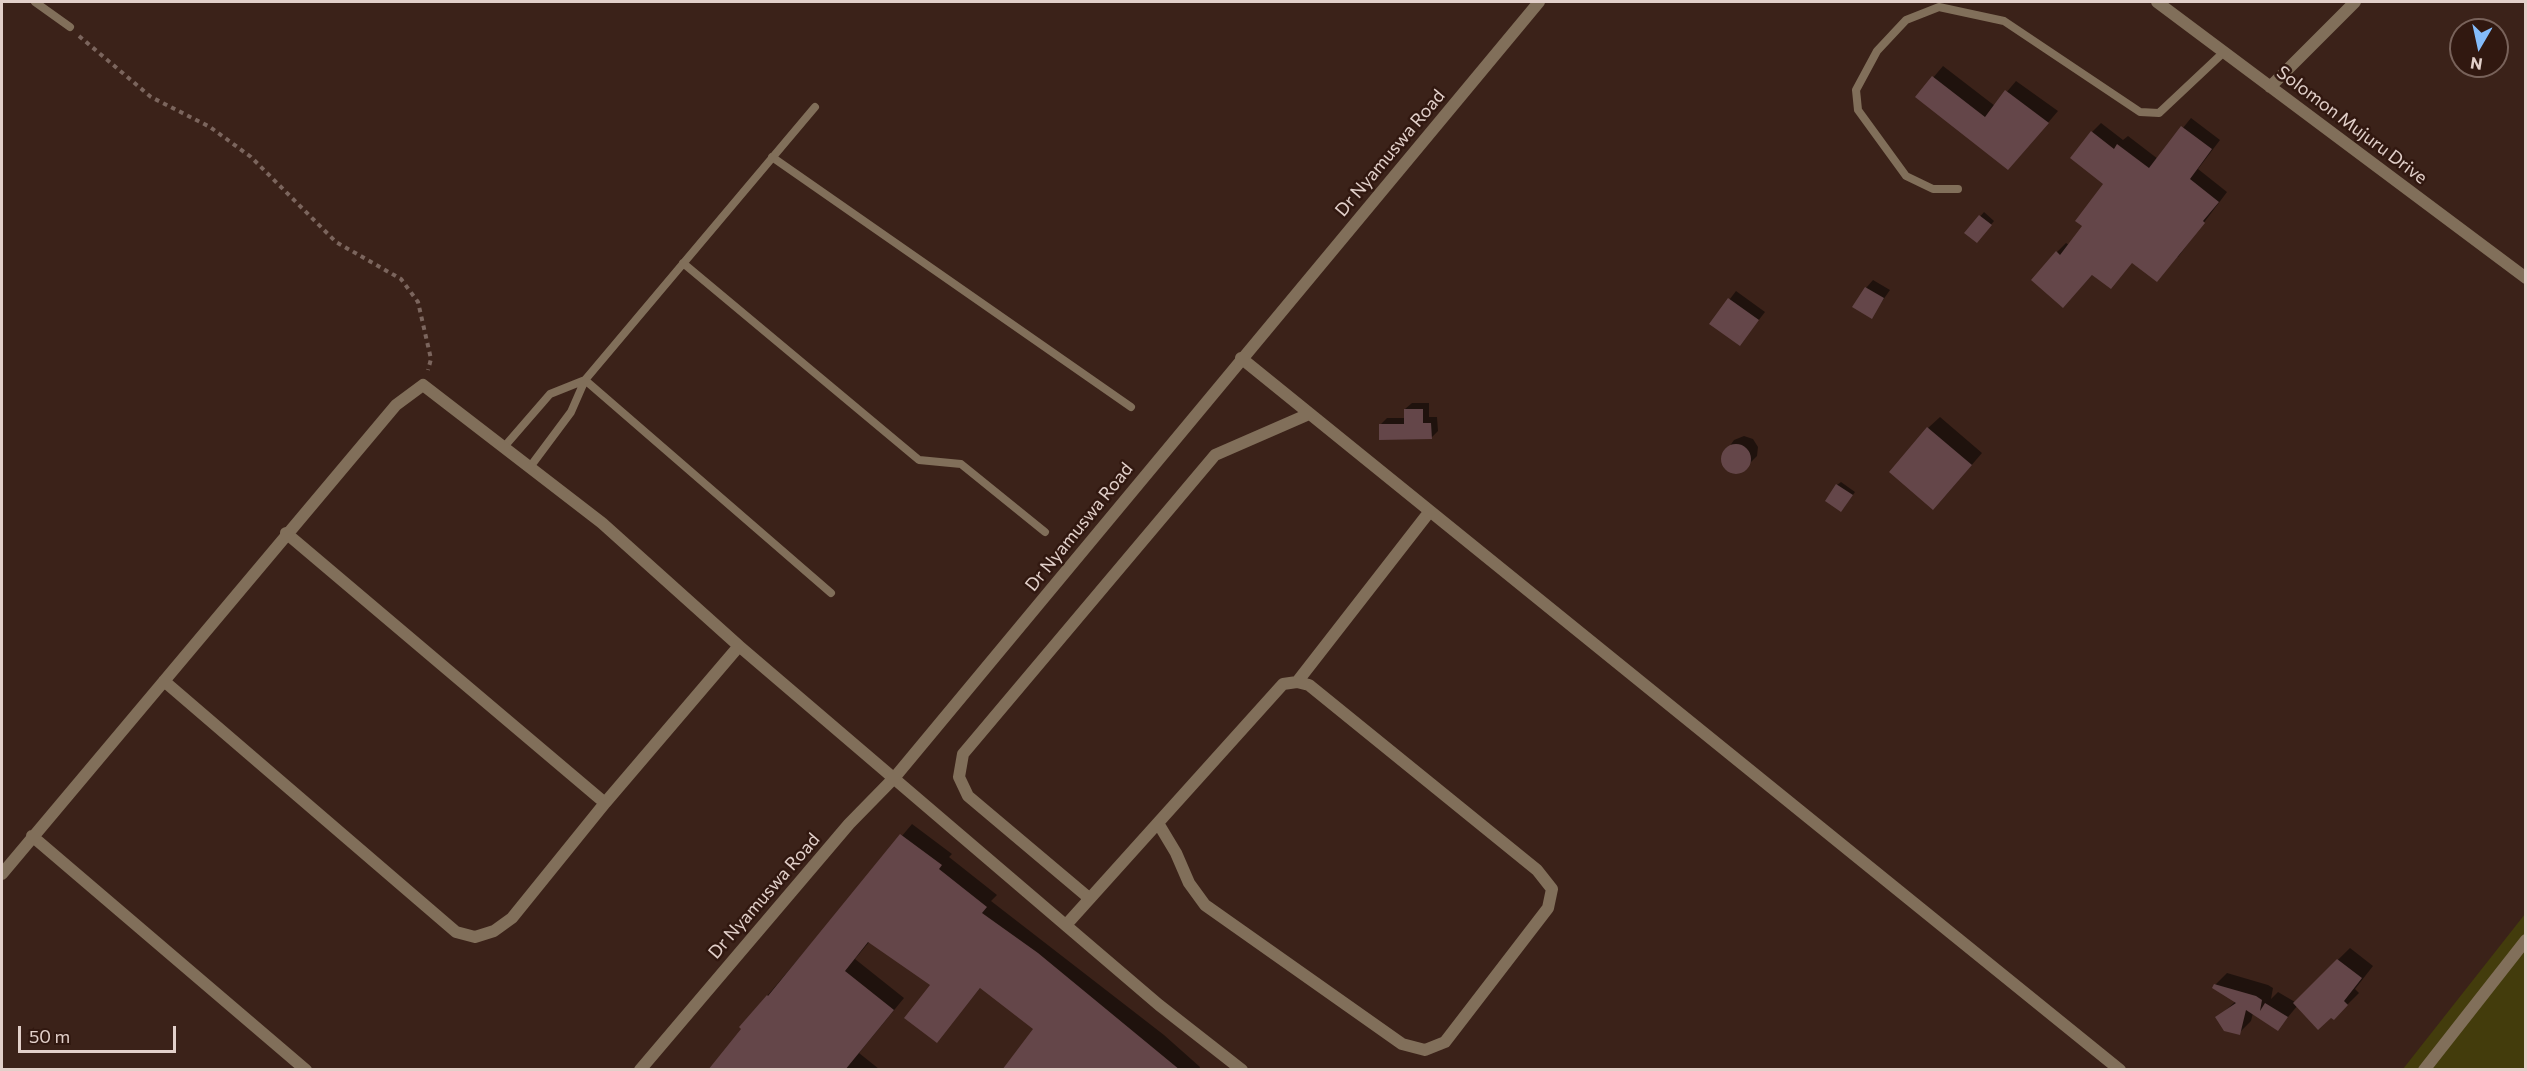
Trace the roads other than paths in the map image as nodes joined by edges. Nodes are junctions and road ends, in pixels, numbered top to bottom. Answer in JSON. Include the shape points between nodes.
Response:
{"nodes":[{"id":1,"x":34,"y":2,"type":"edge"},
{"id":2,"x":1539,"y":2,"type":"edge"},
{"id":3,"x":2157,"y":2,"type":"edge"},
{"id":4,"x":2355,"y":2,"type":"edge"},
{"id":5,"x":70,"y":27,"type":"road end"},
{"id":6,"x":2226,"y":51,"type":"junction"},
{"id":7,"x":2270,"y":87,"type":"junction"},
{"id":8,"x":815,"y":107,"type":"dead end"},
{"id":9,"x":772,"y":157,"type":"junction"},
{"id":10,"x":1958,"y":189,"type":"dead end"},
{"id":11,"x":683,"y":263,"type":"junction"},
{"id":12,"x":2526,"y":278,"type":"edge"},
{"id":13,"x":1241,"y":358,"type":"junction"},
{"id":14,"x":585,"y":380,"type":"junction"},
{"id":15,"x":1131,"y":407,"type":"dead end"},
{"id":16,"x":1309,"y":414,"type":"junction"},
{"id":17,"x":504,"y":447,"type":"junction"},
{"id":18,"x":530,"y":467,"type":"junction"},
{"id":19,"x":1430,"y":511,"type":"junction"},
{"id":20,"x":1046,"y":532,"type":"dead end"},
{"id":21,"x":286,"y":533,"type":"junction"},
{"id":22,"x":831,"y":593,"type":"dead end"},
{"id":23,"x":739,"y":646,"type":"junction"},
{"id":24,"x":164,"y":681,"type":"junction"},
{"id":25,"x":1297,"y":682,"type":"junction"},
{"id":26,"x":895,"y":777,"type":"junction"},
{"id":27,"x":605,"y":803,"type":"junction"},
{"id":28,"x":1158,"y":823,"type":"junction"},
{"id":29,"x":32,"y":836,"type":"junction"},
{"id":30,"x":2,"y":874,"type":"edge"},
{"id":31,"x":1089,"y":898,"type":"junction"},
{"id":32,"x":1066,"y":925,"type":"junction"},
{"id":33,"x":2526,"y":940,"type":"edge"},
{"id":34,"x":306,"y":1070,"type":"edge"},
{"id":35,"x":640,"y":1070,"type":"edge"},
{"id":36,"x":1242,"y":1070,"type":"edge"},
{"id":37,"x":2120,"y":1070,"type":"edge"},
{"id":38,"x":2424,"y":1070,"type":"edge"}],
"edges":[{"from":1,"to":5,"type":"lane"},
{"from":2,"to":13,"type":"street","name":"Dr Nyamuswa Road"},
{"from":3,"to":6,"type":"street","name":"Solomon Mujuru Drive"},
{"from":4,"to":7,"type":"street"},
{"from":6,"to":7,"type":"street","name":"Solomon Mujuru Drive"},
{"from":6,"to":10,"type":"lane","via":[[2159,113],[2140,112],[2004,21],[1939,7],[1906,20],[1871,61],[1856,90],[1858,110],[1906,177],[1933,189]]},
{"from":7,"to":12,"type":"street","name":"Solomon Mujuru Drive"},
{"from":8,"to":9,"type":"lane"},
{"from":9,"to":11,"type":"lane"},
{"from":9,"to":15,"type":"lane"},
{"from":11,"to":14,"type":"lane"},
{"from":11,"to":20,"type":"lane","via":[[919,460],[961,464]]},
{"from":13,"to":16,"type":"street"},
{"from":13,"to":26,"type":"street","name":"Dr Nyamuswa Road"},
{"from":14,"to":17,"type":"lane","via":[[550,394]]},
{"from":14,"to":18,"type":"lane","via":[[571,412]]},
{"from":14,"to":22,"type":"lane"},
{"from":16,"to":19,"type":"street"},
{"from":16,"to":31,"type":"street","via":[[1215,455],[963,753],[959,777],[968,796]]},
{"from":17,"to":18,"type":"street"},
{"from":17,"to":21,"type":"street","via":[[423,385],[396,405]]},
{"from":18,"to":23,"type":"street","via":[[602,523]]},
{"from":19,"to":25,"type":"street"},
{"from":19,"to":37,"type":"street"},
{"from":21,"to":24,"type":"street"},
{"from":21,"to":27,"type":"street"},
{"from":23,"to":26,"type":"street"},
{"from":23,"to":27,"type":"street"},
{"from":24,"to":27,"type":"street","via":[[456,932],[475,937],[494,931],[512,918]]},
{"from":24,"to":29,"type":"street"},
{"from":25,"to":28,"type":"street","via":[[1283,684]]},
{"from":25,"to":28,"type":"street","via":[[1309,685],[1528,862],[1552,889],[1548,908],[1445,1042],[1425,1050],[1402,1044],[1205,905]]},
{"from":26,"to":32,"type":"street"},
{"from":26,"to":35,"type":"street","name":"Dr Nyamuswa Road","via":[[842,832]]},
{"from":28,"to":31,"type":"street"},
{"from":29,"to":30,"type":"street"},
{"from":29,"to":34,"type":"street"},
{"from":31,"to":32,"type":"street"},
{"from":32,"to":36,"type":"street"},
{"from":33,"to":38,"type":"street"}]}
